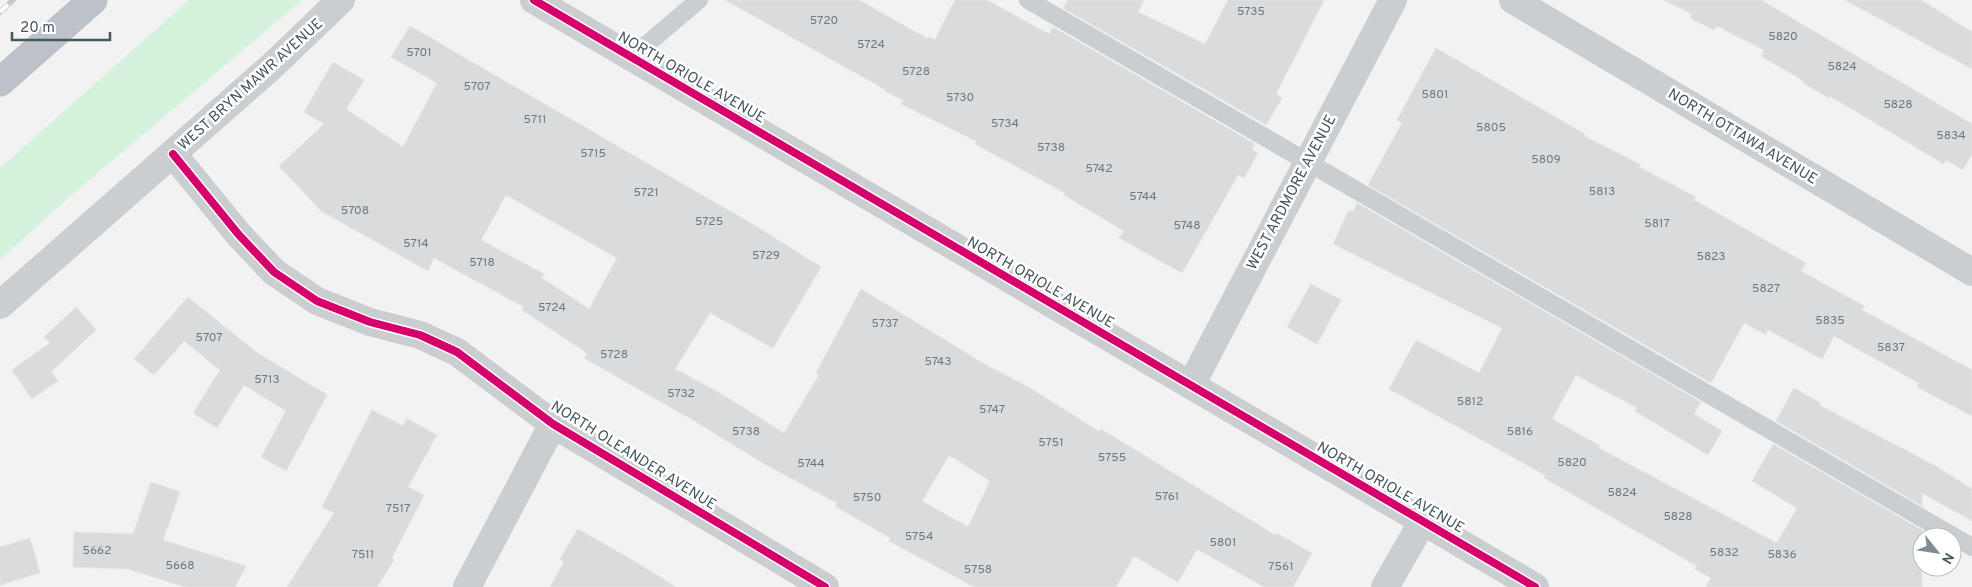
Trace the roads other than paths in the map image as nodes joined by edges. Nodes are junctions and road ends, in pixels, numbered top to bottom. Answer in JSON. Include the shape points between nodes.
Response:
{"nodes":[{"id":1,"x":93,"y":0,"type":"edge"},
{"id":2,"x":341,"y":0,"type":"edge"},
{"id":3,"x":534,"y":0,"type":"edge"},
{"id":4,"x":699,"y":0,"type":"edge"},
{"id":5,"x":1028,"y":0,"type":"edge"},
{"id":6,"x":1393,"y":0,"type":"edge"},
{"id":7,"x":1513,"y":0,"type":"edge"},
{"id":8,"x":632,"y":57,"type":"junction"},
{"id":9,"x":0,"y":82,"type":"edge"},
{"id":10,"x":173,"y":154,"type":"junction"},
{"id":11,"x":1307,"y":160,"type":"junction"},
{"id":12,"x":1972,"y":272,"type":"edge"},
{"id":13,"x":0,"y":304,"type":"edge"},
{"id":14,"x":1190,"y":385,"type":"junction"},
{"id":15,"x":553,"y":424,"type":"junction"},
{"id":16,"x":1423,"y":521,"type":"junction"},
{"id":17,"x":1972,"y":547,"type":"edge"},
{"id":18,"x":467,"y":587,"type":"edge"},
{"id":19,"x":825,"y":587,"type":"edge"},
{"id":20,"x":1385,"y":587,"type":"edge"},
{"id":21,"x":1535,"y":587,"type":"edge"}],
"edges":[{"from":1,"to":9,"type":"highway"},
{"from":2,"to":10,"type":"street","name":"WEST BRYN MAWR AVENUE"},
{"from":3,"to":8,"type":"street","name":"NORTH ORIOLE AVENUE"},
{"from":4,"to":8,"type":"lane"},
{"from":5,"to":11,"type":"lane"},
{"from":6,"to":11,"type":"street","name":"WEST ARDMORE AVENUE"},
{"from":7,"to":12,"type":"street","name":"NORTH OTTAWA AVENUE"},
{"from":8,"to":14,"type":"street","name":"NORTH ORIOLE AVENUE"},
{"from":10,"to":13,"type":"street","name":"WEST BRYN MAWR AVENUE"},
{"from":10,"to":15,"type":"street","name":"NORTH OLEANDER AVENUE","via":[[239,235],[274,272],[317,301],[457,352]]},
{"from":11,"to":14,"type":"street","name":"WEST ARDMORE AVENUE"},
{"from":11,"to":17,"type":"lane"},
{"from":14,"to":16,"type":"street","name":"NORTH ORIOLE AVENUE"},
{"from":15,"to":18,"type":"street"},
{"from":15,"to":19,"type":"street","name":"NORTH OLEANDER AVENUE"},
{"from":16,"to":20,"type":"street"},
{"from":16,"to":21,"type":"street","name":"NORTH ORIOLE AVENUE"}]}
